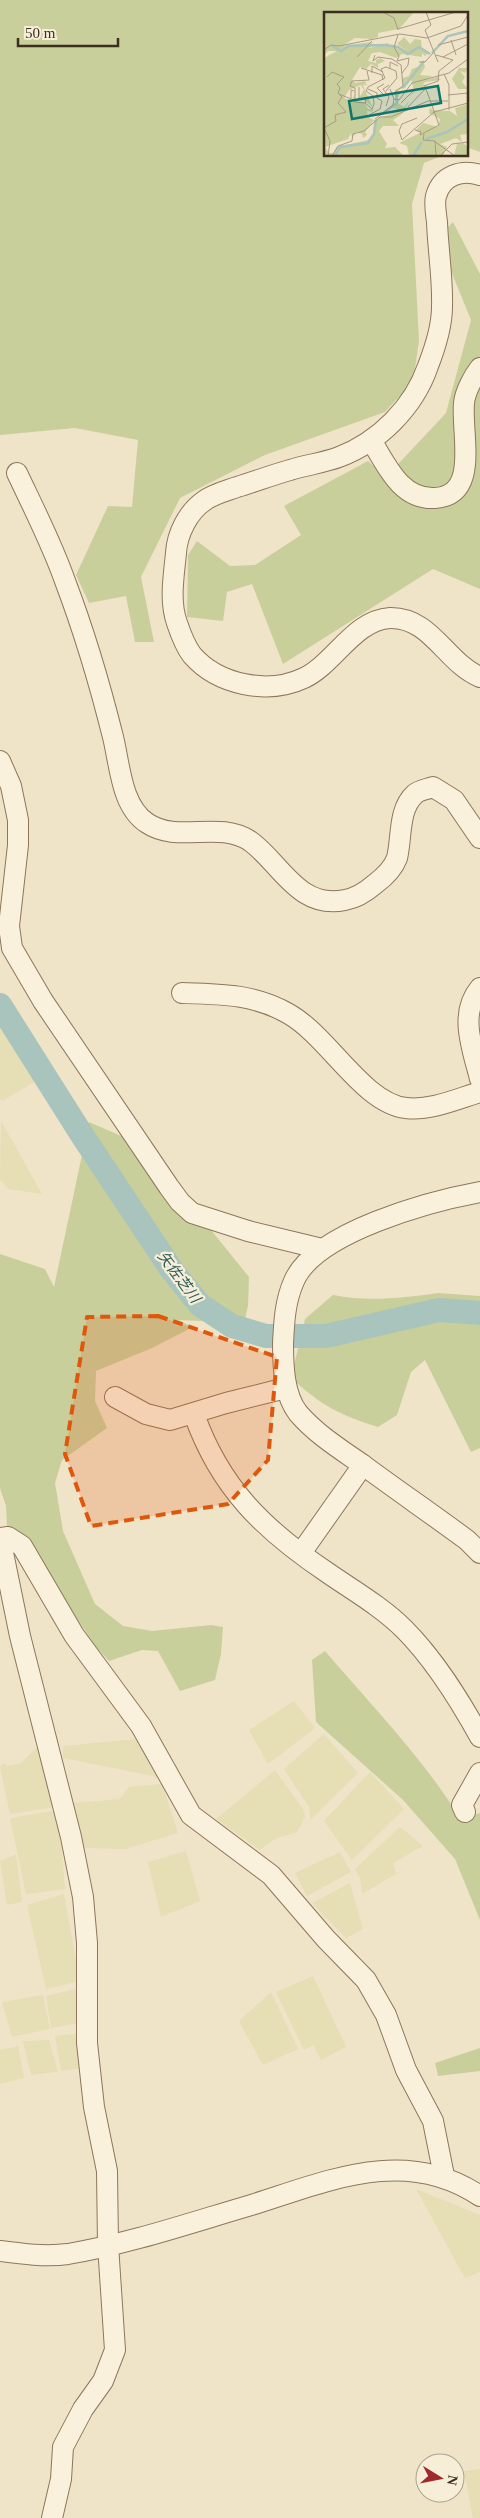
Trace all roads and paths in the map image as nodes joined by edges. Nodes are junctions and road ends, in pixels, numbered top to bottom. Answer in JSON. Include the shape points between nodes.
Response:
{"nodes":[{"id":1,"x":480,"y":175,"type":"edge"},
{"id":2,"x":480,"y":368,"type":"edge"},
{"id":3,"x":371,"y":440,"type":"junction"},
{"id":4,"x":18,"y":473,"type":"dead end"},
{"id":5,"x":480,"y":677,"type":"edge"},
{"id":6,"x":0,"y":761,"type":"edge"},
{"id":7,"x":480,"y":838,"type":"edge"},
{"id":8,"x":480,"y":988,"type":"edge"},
{"id":9,"x":182,"y":993,"type":"dead end"},
{"id":10,"x":480,"y":1079,"type":"edge"},
{"id":11,"x":480,"y":1092,"type":"edge"},
{"id":12,"x":480,"y":1192,"type":"edge"},
{"id":13,"x":322,"y":1249,"type":"junction"},
{"id":14,"x":286,"y":1388,"type":"junction"},
{"id":15,"x":115,"y":1398,"type":"dead end"},
{"id":16,"x":194,"y":1414,"type":"junction"},
{"id":17,"x":363,"y":1465,"type":"junction"},
{"id":18,"x":0,"y":1538,"type":"edge"},
{"id":19,"x":301,"y":1553,"type":"junction"},
{"id":20,"x":480,"y":1553,"type":"edge"},
{"id":21,"x":480,"y":1737,"type":"edge"},
{"id":22,"x":480,"y":1773,"type":"edge"},
{"id":23,"x":465,"y":1812,"type":"dead end"},
{"id":24,"x":444,"y":2176,"type":"junction"},
{"id":25,"x":480,"y":2196,"type":"edge"},
{"id":26,"x":108,"y":2245,"type":"junction"},
{"id":27,"x":0,"y":2251,"type":"edge"},
{"id":28,"x":52,"y":2518,"type":"edge"}],
"edges":[{"from":1,"to":3,"type":"street","via":[[458,173],[448,179],[436,196],[442,310],[434,350],[425,376],[410,403]]},
{"from":2,"to":3,"type":"street","via":[[464,402],[468,478],[457,492],[444,498],[422,499],[411,494],[395,478]]},
{"from":3,"to":5,"type":"street","via":[[339,457],[288,470],[204,501],[187,519],[176,543],[173,588],[176,622],[191,654],[210,670],[232,681],[254,685],[279,686],[305,678],[331,660],[369,624],[388,618],[410,621],[426,630],[467,672]]},
{"from":4,"to":7,"type":"street","via":[[65,580],[98,682],[133,811],[147,824],[180,833],[236,834],[249,840],[299,890],[322,900],[345,900],[366,892],[386,875],[396,860],[406,806],[416,793],[433,787],[454,800]]},
{"from":6,"to":13,"type":"street","via":[[11,786],[18,820],[9,926],[12,948],[43,1001],[164,1180],[192,1213],[211,1221]]},
{"from":8,"to":10,"type":"street","via":[[472,1003],[467,1027]]},
{"from":9,"to":11,"type":"street","via":[[252,998],[290,1014],[319,1036],[370,1092],[384,1102],[405,1108],[421,1108]]},
{"from":12,"to":13,"type":"street","via":[[430,1203],[349,1234]]},
{"from":13,"to":14,"type":"street","via":[[294,1280],[284,1311]]},
{"from":14,"to":16,"type":"street"},
{"from":14,"to":17,"type":"street","via":[[297,1411],[320,1434]]},
{"from":15,"to":16,"type":"street","via":[[146,1414],[170,1420]]},
{"from":16,"to":19,"type":"street","via":[[210,1454],[240,1500],[258,1519]]},
{"from":17,"to":19,"type":"street"},
{"from":17,"to":20,"type":"street","via":[[467,1540]]},
{"from":18,"to":24,"type":"street","via":[[8,1538],[22,1546],[74,1635],[141,1726],[191,1815],[271,1875],[366,1980],[386,2015],[406,2070],[433,2122]]},
{"from":18,"to":26,"type":"street","via":[[20,1636],[69,1827],[83,1897],[87,1943],[87,2043],[94,2107],[107,2171]]},
{"from":19,"to":21,"type":"street","via":[[384,1611],[405,1630],[453,1690]]},
{"from":22,"to":23,"type":"street","via":[[462,1805]]},
{"from":24,"to":25,"type":"street"},
{"from":24,"to":26,"type":"street","via":[[370,2171],[310,2185]]},
{"from":26,"to":27,"type":"street","via":[[66,2254]]},
{"from":26,"to":28,"type":"street","via":[[116,2350],[103,2381],[83,2409],[63,2447],[61,2479]]}]}
